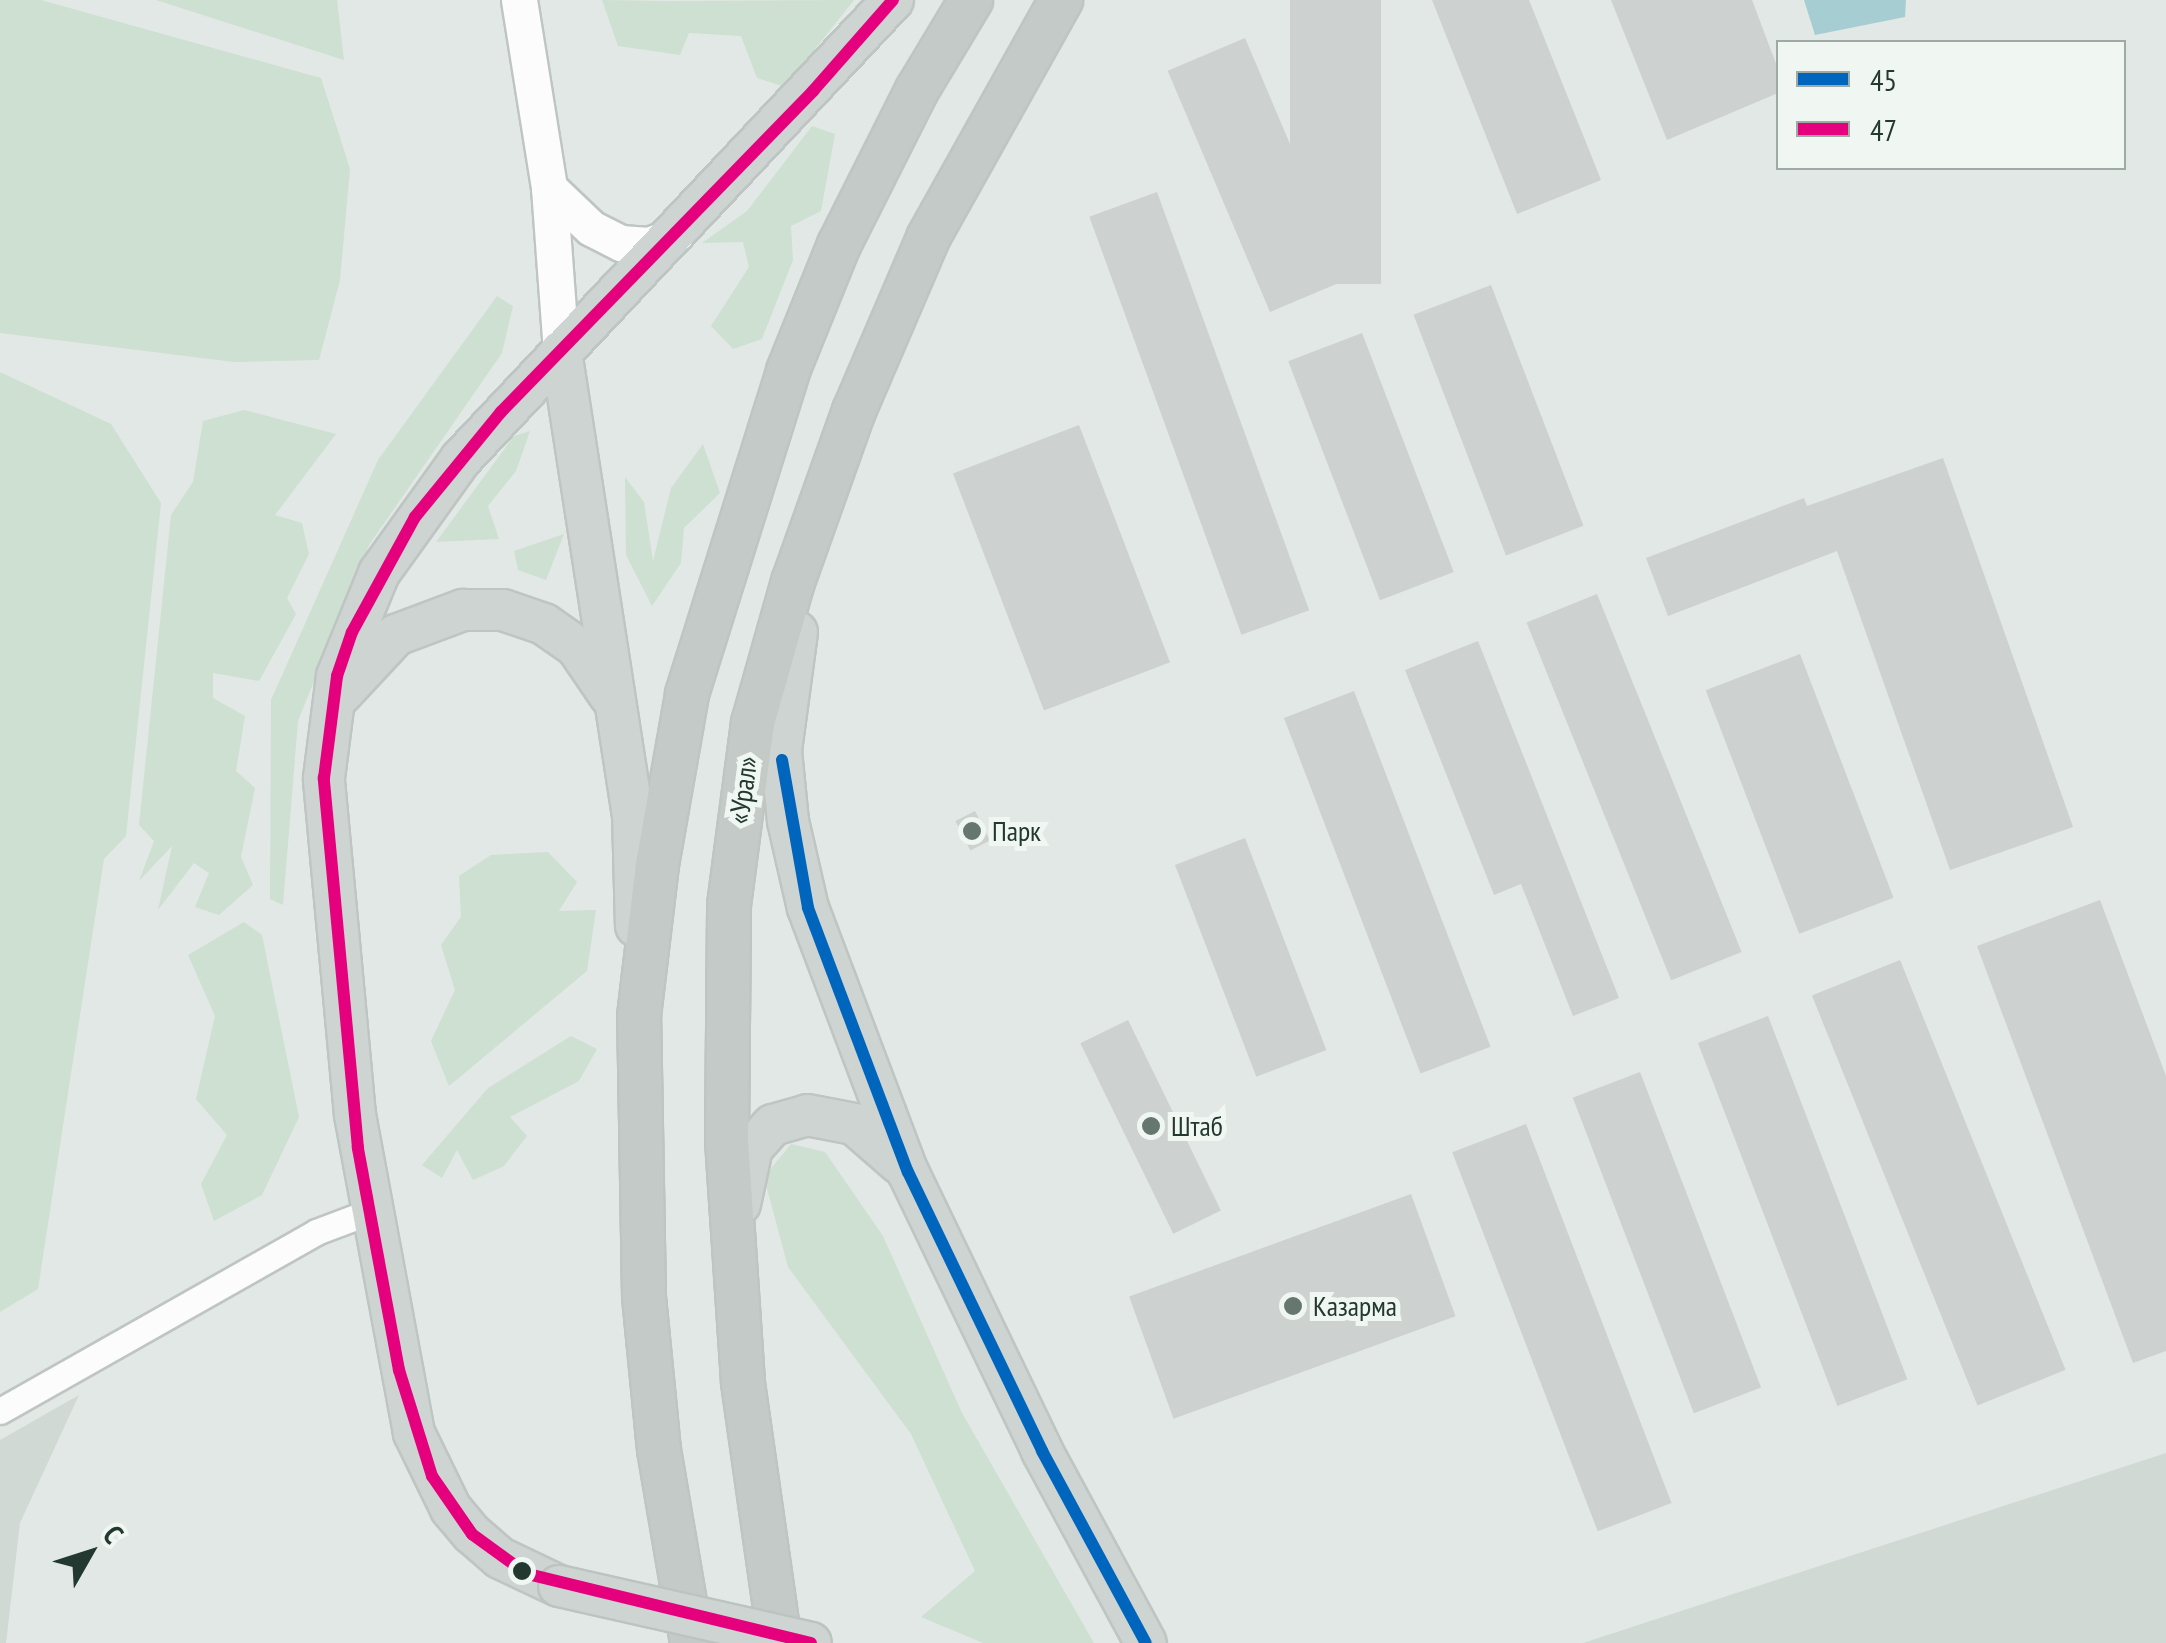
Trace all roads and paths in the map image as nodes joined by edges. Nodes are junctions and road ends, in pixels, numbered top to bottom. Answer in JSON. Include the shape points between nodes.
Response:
{"nodes":[{"id":1,"x":518,"y":0,"type":"edge"},
{"id":2,"x":893,"y":0,"type":"edge"},
{"id":3,"x":971,"y":0,"type":"edge"},
{"id":4,"x":1061,"y":0,"type":"edge"},
{"id":5,"x":549,"y":188,"type":"junction"},
{"id":6,"x":676,"y":234,"type":"junction"},
{"id":7,"x":561,"y":351,"type":"junction"},
{"id":8,"x":825,"y":486,"type":"junction"},
{"id":9,"x":619,"y":716,"type":"junction"},
{"id":10,"x":328,"y":726,"type":"junction"},
{"id":11,"x":640,"y":1016,"type":"junction"},
{"id":12,"x":908,"y":1172,"type":"junction"},
{"id":13,"x":369,"y":1212,"type":"junction"},
{"id":14,"x":734,"y":1283,"type":"junction"},
{"id":15,"x":0,"y":1410,"type":"edge"},
{"id":16,"x":692,"y":1643,"type":"edge"},
{"id":17,"x":780,"y":1643,"type":"edge"},
{"id":18,"x":811,"y":1643,"type":"edge"},
{"id":19,"x":1146,"y":1643,"type":"edge"}],
"edges":[{"from":1,"to":5,"type":"main road"},
{"from":2,"to":6,"type":"main road"},
{"from":3,"to":11,"type":"highway","via":[[916,90],[839,245],[749,490],[687,694]]},
{"from":4,"to":8,"type":"highway","name":"«Урал»","via":[[928,238]]},
{"from":5,"to":6,"type":"main road","via":[[591,228],[621,243],[649,245]]},
{"from":5,"to":7,"type":"main road"},
{"from":6,"to":7,"type":"main road"},
{"from":7,"to":9,"type":"main road"},
{"from":7,"to":10,"type":"main road","via":[[461,459],[379,573],[337,676]]},
{"from":8,"to":12,"type":"main road","via":[[787,672],[781,752],[788,821],[808,908]]},
{"from":8,"to":14,"type":"highway","name":"«Урал»","via":[[753,722],[738,823],[726,1026]]},
{"from":9,"to":10,"type":"main road","via":[[601,676],[576,646],[544,624],[503,610],[464,610],[396,635],[363,664]]},
{"from":9,"to":11,"type":"main road","via":[[633,814]]},
{"from":10,"to":13,"type":"main road","via":[[329,856]]},
{"from":11,"to":16,"type":"highway","via":[[644,1296],[659,1450]]},
{"from":12,"to":14,"type":"main road","via":[[854,1124],[807,1115],[773,1125],[742,1171]]},
{"from":12,"to":19,"type":"main road","via":[[1042,1451]]},
{"from":13,"to":15,"type":"street","via":[[316,1232]]},
{"from":13,"to":18,"type":"main road","bridge":true,"via":[[407,1402],[432,1476],[472,1534],[500,1558],[559,1586]]},
{"from":14,"to":17,"type":"highway","name":"«Урал»"}]}
